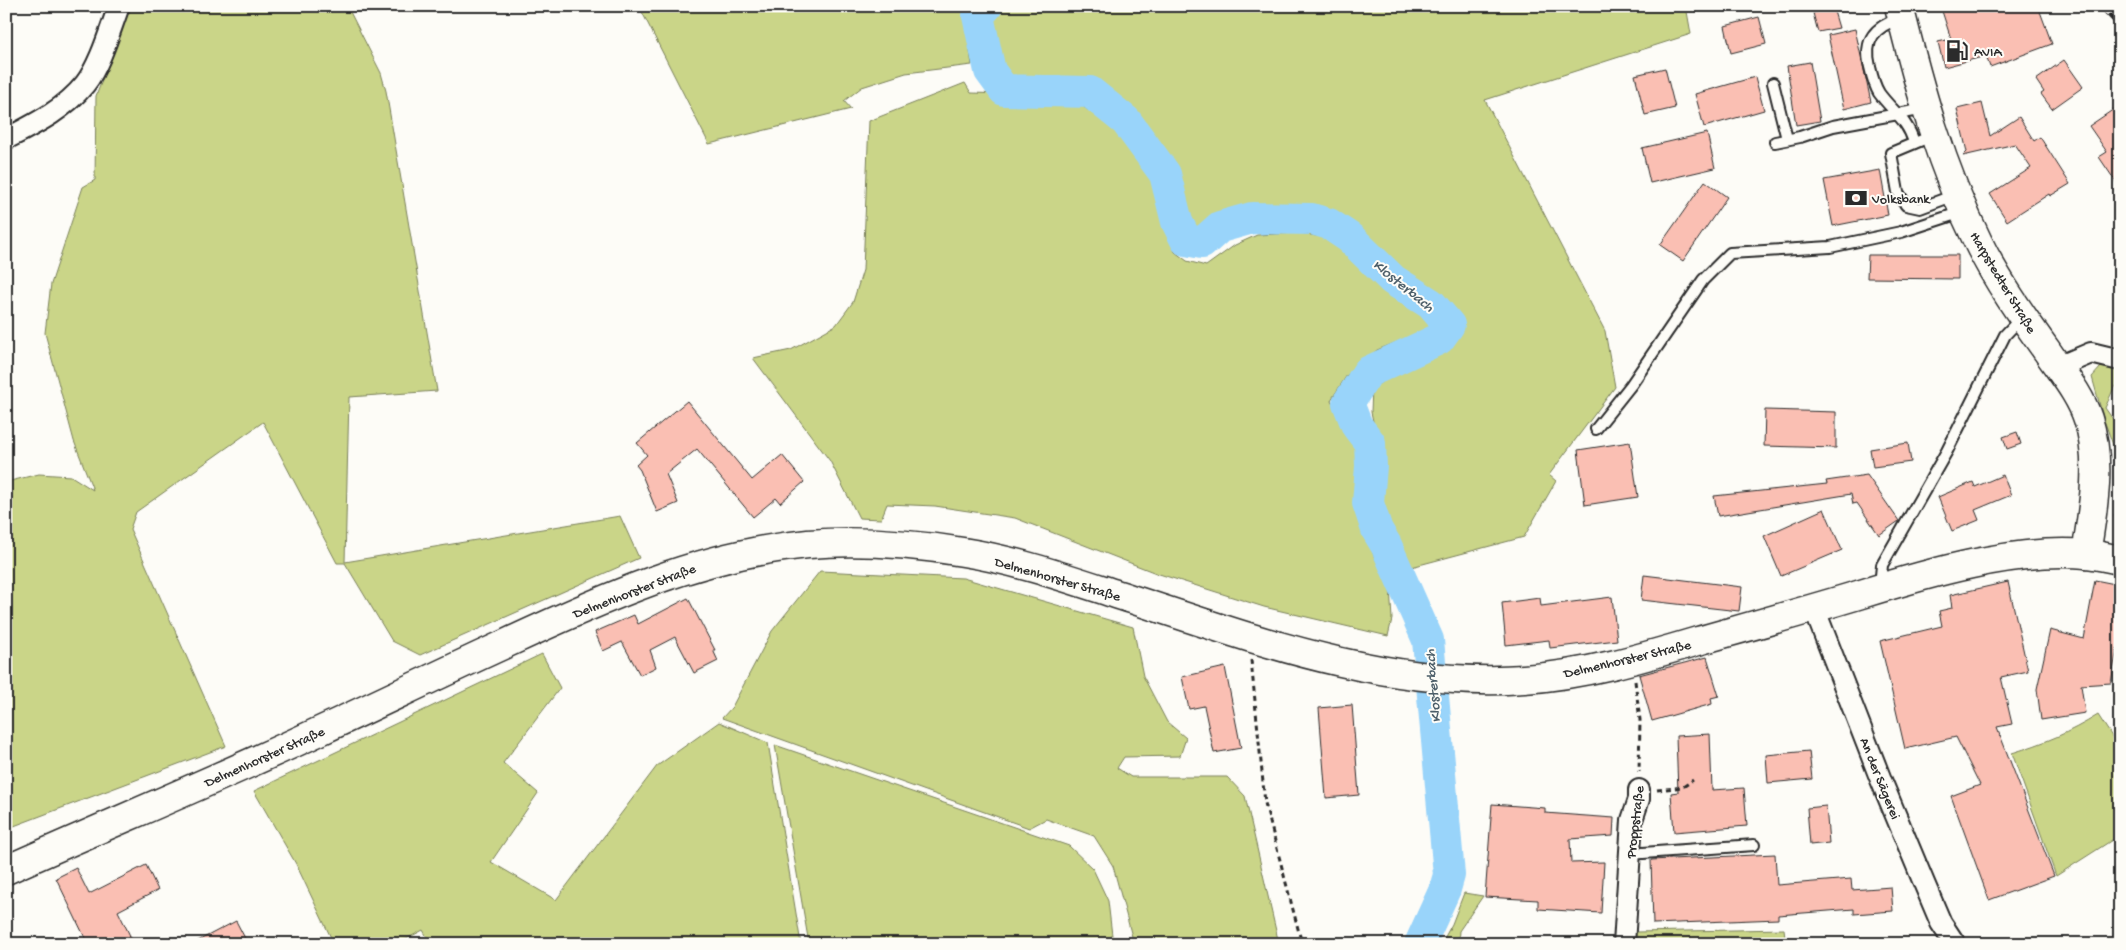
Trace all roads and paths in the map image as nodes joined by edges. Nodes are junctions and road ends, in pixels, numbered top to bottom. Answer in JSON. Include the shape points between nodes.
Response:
{"nodes":[{"id":1,"x":119,"y":6,"type":"edge"},
{"id":2,"x":1901,"y":12,"type":"edge"},
{"id":3,"x":1773,"y":83,"type":"dead end"},
{"id":4,"x":1926,"y":109,"type":"junction"},
{"id":5,"x":1898,"y":114,"type":"junction"},
{"id":6,"x":6,"y":139,"type":"edge"},
{"id":7,"x":1787,"y":139,"type":"junction"},
{"id":8,"x":1924,"y":139,"type":"junction"},
{"id":9,"x":1774,"y":142,"type":"dead end"},
{"id":10,"x":1960,"y":203,"type":"junction"},
{"id":11,"x":2022,"y":316,"type":"junction"},
{"id":12,"x":2120,"y":360,"type":"edge"},
{"id":13,"x":2058,"y":367,"type":"junction"},
{"id":14,"x":1596,"y":430,"type":"dead end"},
{"id":15,"x":2086,"y":554,"type":"junction"},
{"id":16,"x":2120,"y":560,"type":"edge"},
{"id":17,"x":1880,"y":588,"type":"junction"},
{"id":18,"x":1814,"y":608,"type":"junction"},
{"id":19,"x":1260,"y":660,"type":"dead end"},
{"id":20,"x":1634,"y":674,"type":"dead end"},
{"id":21,"x":1693,"y":780,"type":"dead end"},
{"id":22,"x":1639,"y":791,"type":"junction"},
{"id":23,"x":1754,"y":845,"type":"dead end"},
{"id":24,"x":1629,"y":854,"type":"junction"},
{"id":25,"x":7,"y":870,"type":"edge"},
{"id":26,"x":1302,"y":944,"type":"edge"},
{"id":27,"x":1624,"y":944,"type":"edge"},
{"id":28,"x":1955,"y":944,"type":"edge"}],
"edges":[{"from":1,"to":6,"type":"street","via":[[86,83],[58,110]]},
{"from":2,"to":4,"type":"main road","name":"Harpstedter Straße"},
{"from":2,"to":5,"type":"lane","via":[[1875,32],[1867,55],[1878,91]]},
{"from":3,"to":7,"type":"lane"},
{"from":4,"to":5,"type":"lane"},
{"from":4,"to":8,"type":"main road","name":"Harpstedter Straße"},
{"from":5,"to":7,"type":"lane","via":[[1833,126]]},
{"from":5,"to":8,"type":"lane"},
{"from":7,"to":9,"type":"lane"},
{"from":8,"to":10,"type":"main road","name":"Harpstedter Straße"},
{"from":8,"to":10,"type":"lane","via":[[1891,153],[1898,192],[1906,205],[1920,208]]},
{"from":10,"to":11,"type":"main road","name":"Harpstedter Straße","via":[[1987,258]]},
{"from":10,"to":14,"type":"lane","via":[[1901,232],[1830,247],[1730,253],[1704,280]]},
{"from":11,"to":13,"type":"main road","name":"Harpstedter Straße"},
{"from":11,"to":17,"type":"lane","via":[[2005,335],[1947,452],[1882,565]]},
{"from":12,"to":13,"type":"street","via":[[2091,353]]},
{"from":13,"to":15,"type":"main road","name":"Harpstedter Straße","via":[[2082,404],[2094,448],[2094,499]]},
{"from":15,"to":16,"type":"main road","name":"Delmenhorster Straße"},
{"from":15,"to":17,"type":"main road","name":"Delmenhorster Straße","via":[[2017,557]]},
{"from":17,"to":18,"type":"main road","name":"Delmenhorster Straße"},
{"from":18,"to":25,"type":"main road","name":"Delmenhorster Straße","via":[[1600,667],[1532,678],[1447,679],[1319,657],[1032,568],[963,552],[838,543],[776,548],[666,576],[560,618],[287,747]]},
{"from":18,"to":28,"type":"street","name":"An der Sägerei","via":[[1941,923]]},
{"from":19,"to":26,"type":"path","via":[[1250,658],[1265,802]]},
{"from":20,"to":22,"type":"path","name":"Proppstraße","via":[[1640,720]]},
{"from":21,"to":22,"type":"path","via":[[1683,787]]},
{"from":22,"to":24,"type":"street","name":"Proppstraße"},
{"from":23,"to":24,"type":"lane"},
{"from":24,"to":27,"type":"street","name":"Proppstraße"}]}
